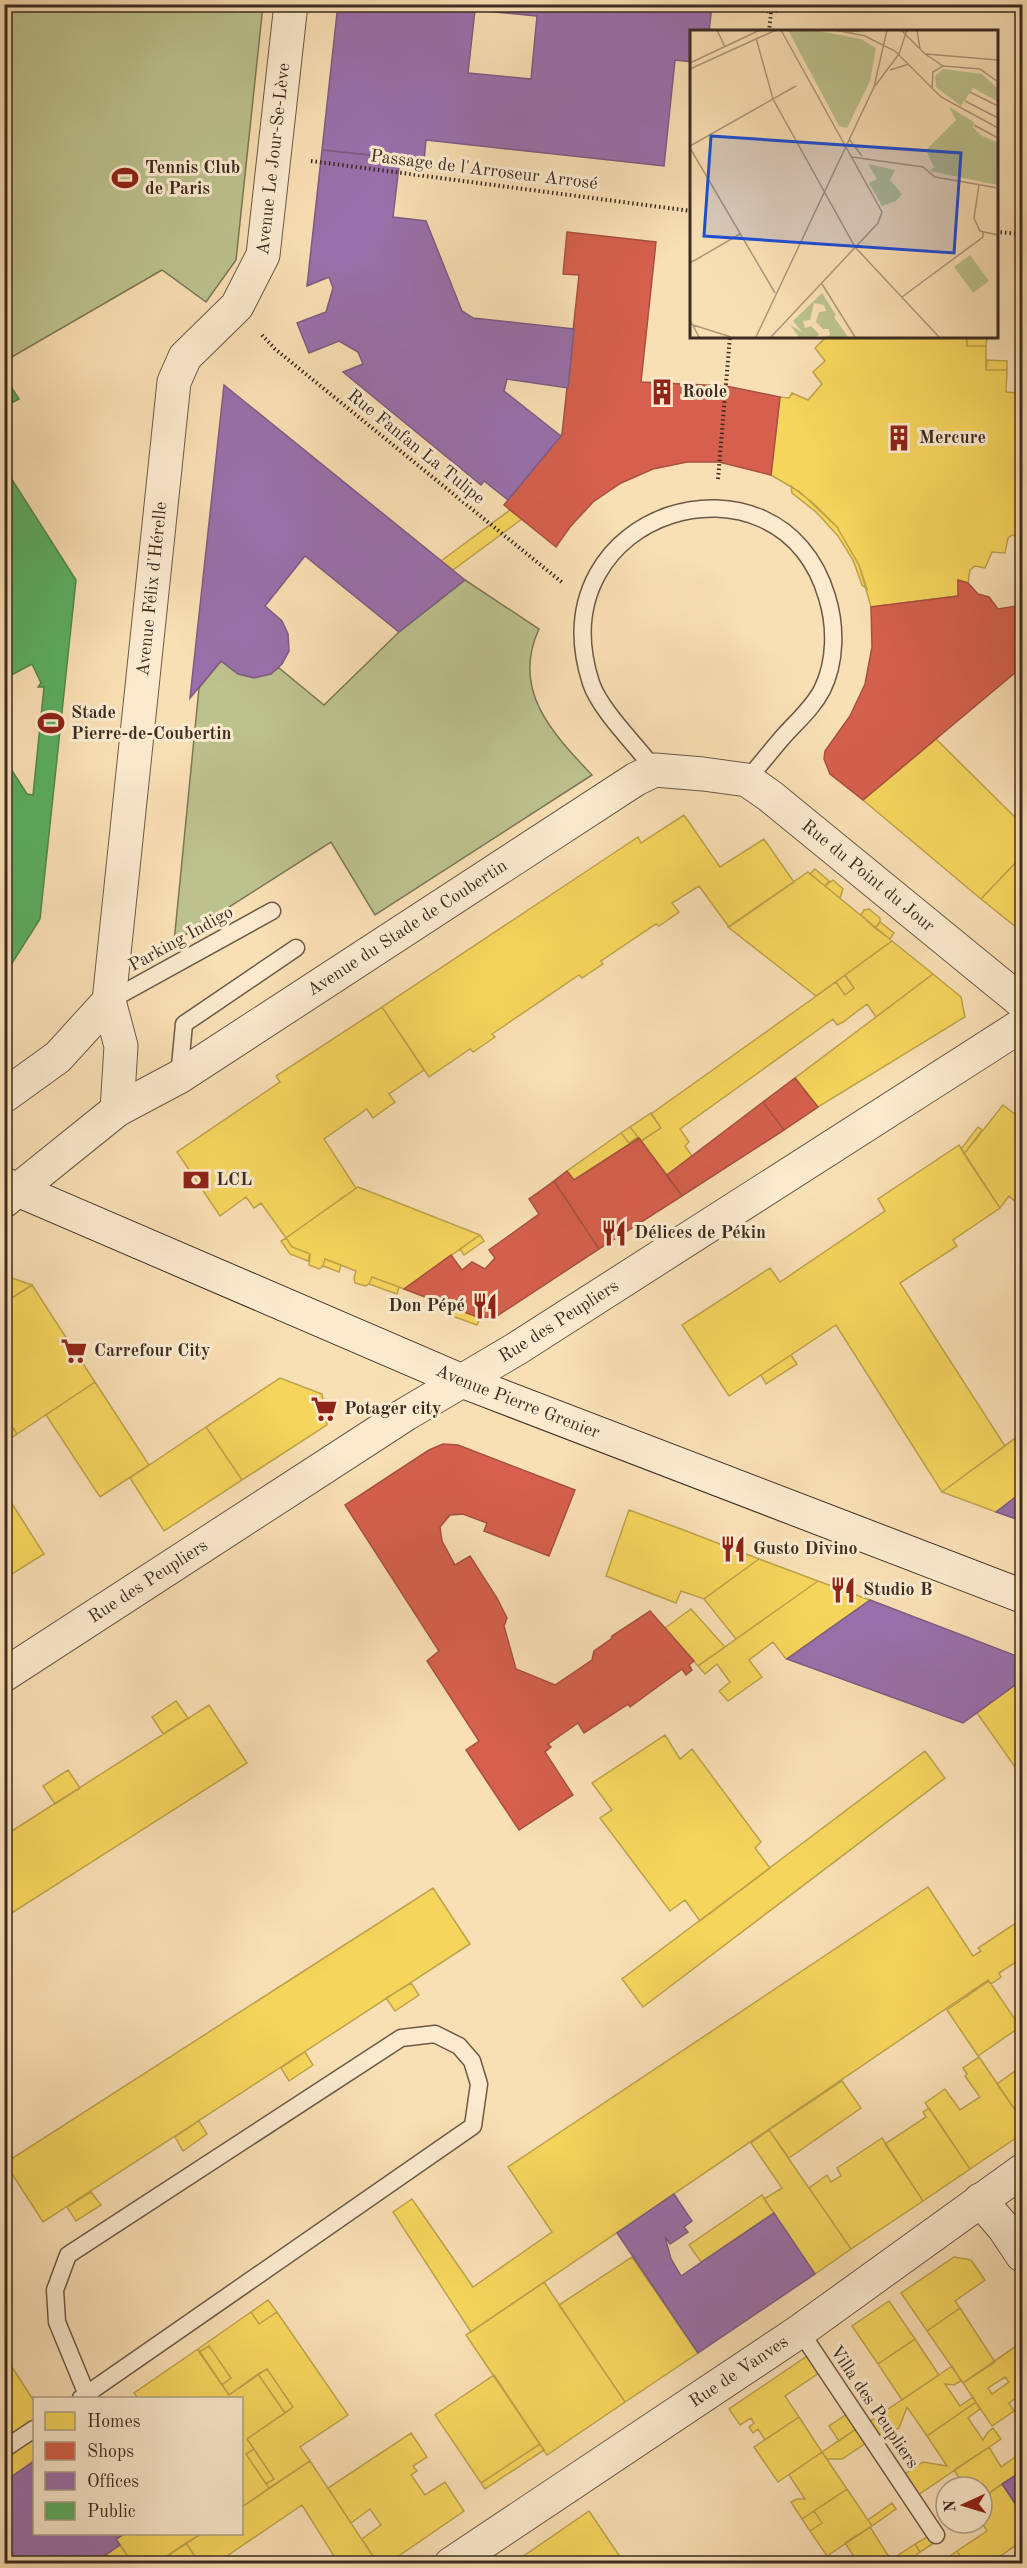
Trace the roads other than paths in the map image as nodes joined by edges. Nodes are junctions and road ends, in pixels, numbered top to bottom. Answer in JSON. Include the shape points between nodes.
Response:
{"nodes":[{"id":1,"x":291,"y":4,"type":"edge"},
{"id":2,"x":237,"y":306,"type":"joint"},
{"id":3,"x":655,"y":770,"type":"junction"},
{"id":4,"x":747,"y":780,"type":"junction"},
{"id":5,"x":272,"y":911,"type":"dead end"},
{"id":6,"x":296,"y":948,"type":"dead end"},
{"id":7,"x":109,"y":1001,"type":"junction"},
{"id":8,"x":1023,"y":1002,"type":"edge"},
{"id":9,"x":1023,"y":1025,"type":"edge"},
{"id":10,"x":179,"y":1077,"type":"junction"},
{"id":11,"x":4,"y":1096,"type":"edge"},
{"id":12,"x":117,"y":1110,"type":"junction"},
{"id":13,"x":9,"y":1192,"type":"edge"},
{"id":14,"x":462,"y":1381,"type":"junction"},
{"id":15,"x":1023,"y":1596,"type":"edge"},
{"id":16,"x":4,"y":1675,"type":"edge"},
{"id":17,"x":1023,"y":2171,"type":"edge"},
{"id":18,"x":980,"y":2200,"type":"junction"},
{"id":19,"x":1023,"y":2255,"type":"edge"},
{"id":20,"x":800,"y":2331,"type":"junction"},
{"id":21,"x":84,"y":2396,"type":"edge"},
{"id":22,"x":33,"y":2430,"type":"edge"},
{"id":23,"x":4,"y":2449,"type":"edge"},
{"id":24,"x":934,"y":2532,"type":"edge"},
{"id":25,"x":451,"y":2564,"type":"edge"}],
"edges":[{"from":1,"to":2,"type":"street","name":"Avenue Le Jour-Se-Lève","via":[[262,255]]},
{"from":2,"to":7,"type":"street","name":"Avenue Félix d'Hérelle","via":[[185,357],[174,382]]},
{"from":3,"to":4,"type":"street","name":"Rue du Point du Jour"},
{"from":3,"to":4,"type":"lane","via":[[591,685],[581,645],[585,602],[612,552],[632,533],[655,519],[714,508],[751,515],[795,542],[822,581],[832,614],[834,649],[823,688],[806,715]]},
{"from":3,"to":10,"type":"street","name":"Avenue du Stade de Coubertin"},
{"from":4,"to":8,"type":"street","name":"Rue du Point du Jour"},
{"from":5,"to":7,"type":"lane","name":"Parking Indigo"},
{"from":6,"to":10,"type":"lane","via":[[184,1024]]},
{"from":7,"to":11,"type":"street","via":[[58,1057]]},
{"from":7,"to":12,"type":"street","name":"Avenue Félix d'Hérelle","via":[[121,1046]]},
{"from":9,"to":14,"type":"street","name":"Rue des Peupliers"},
{"from":10,"to":12,"type":"street","name":"Avenue du Stade de Coubertin"},
{"from":12,"to":13,"type":"street"},
{"from":13,"to":14,"type":"street","name":"Avenue Pierre Grenier"},
{"from":14,"to":15,"type":"street","name":"Avenue Pierre Grenier"},
{"from":14,"to":16,"type":"street","name":"Rue des Peupliers"},
{"from":17,"to":18,"type":"street","name":"Rue de Vanves"},
{"from":18,"to":19,"type":"street"},
{"from":18,"to":20,"type":"street","name":"Rue de Vanves"},
{"from":20,"to":24,"type":"lane","name":"Villa des Peupliers"},
{"from":20,"to":25,"type":"street","name":"Rue de Vanves"},
{"from":21,"to":21,"type":"lane","via":[[57,2322],[55,2290],[68,2255],[401,2038],[435,2034],[459,2046],[472,2061],[479,2084],[472,2126]]},
{"from":22,"to":23,"type":"lane"}]}
